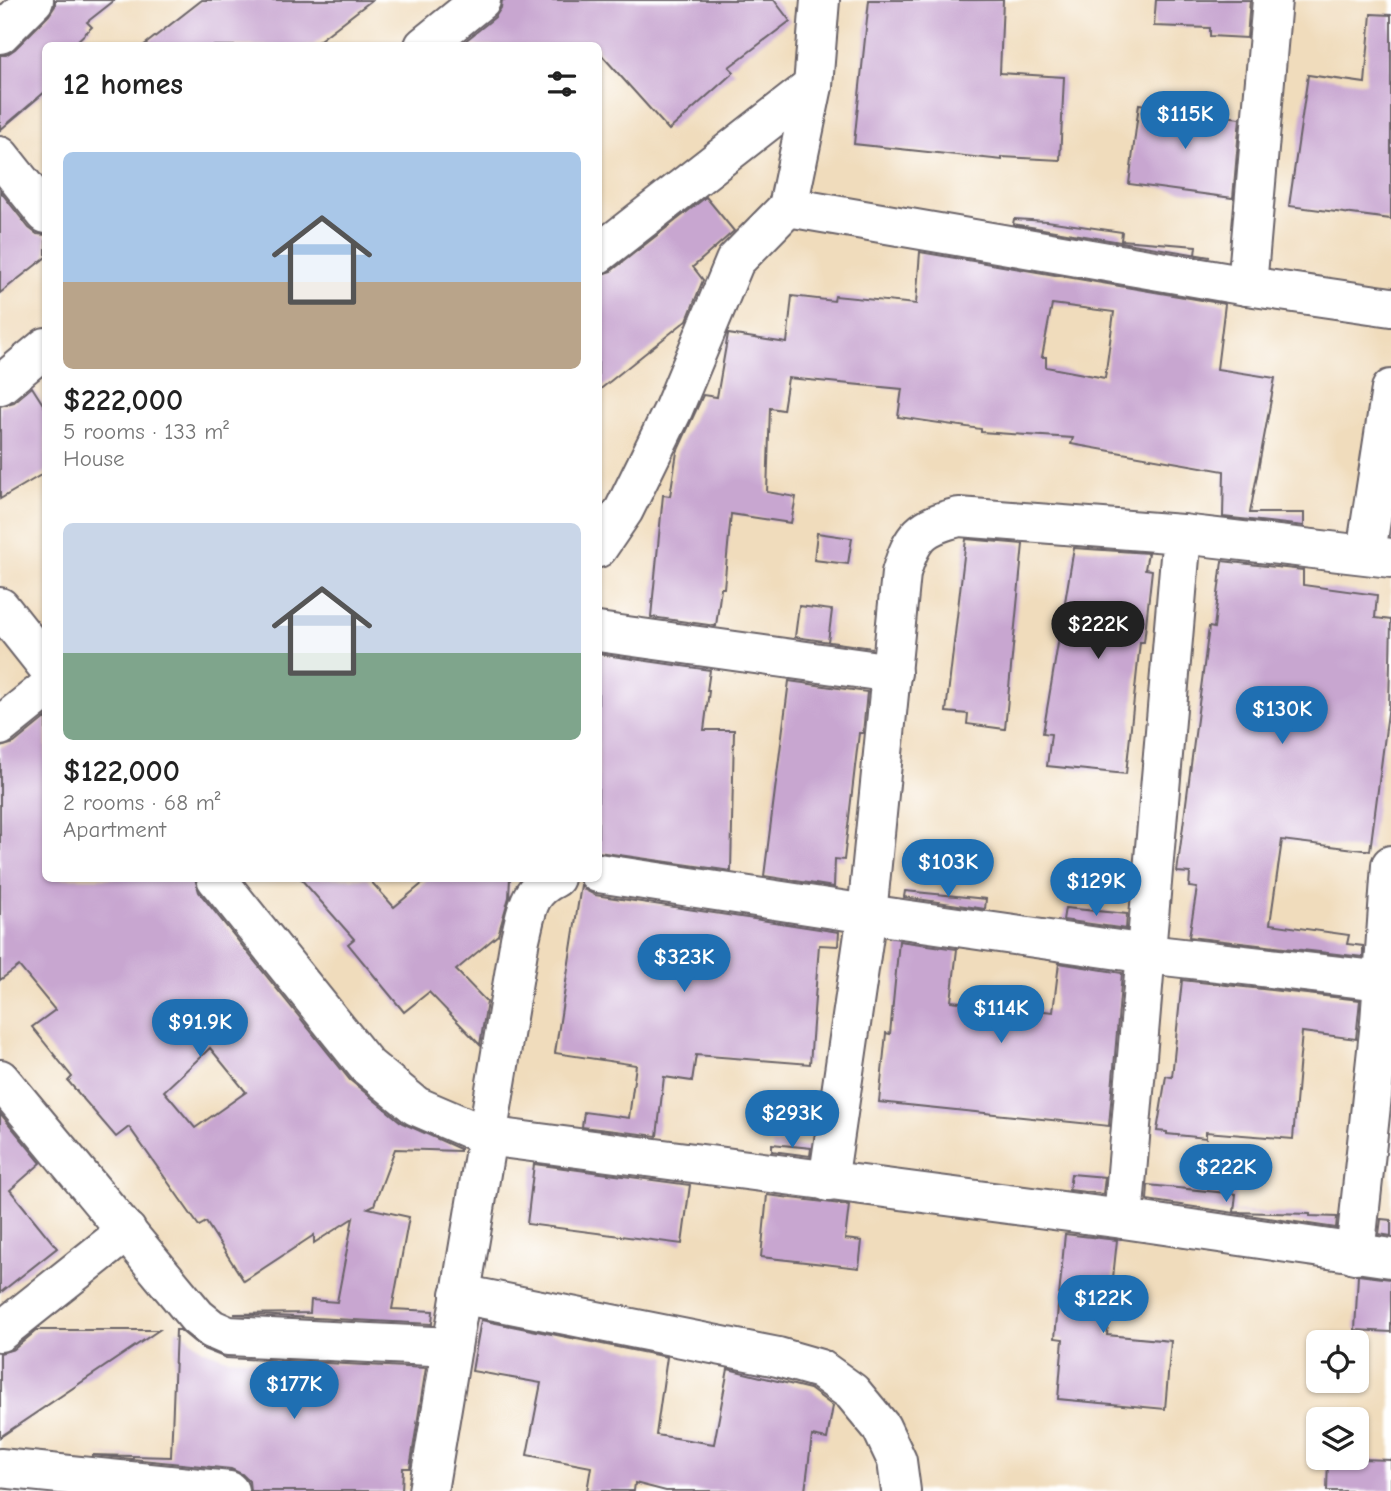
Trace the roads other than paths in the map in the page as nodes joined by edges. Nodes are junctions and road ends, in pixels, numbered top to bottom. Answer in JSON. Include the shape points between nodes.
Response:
{"nodes":[{"id":1,"x":34,"y":0,"type":"edge"},
{"id":2,"x":481,"y":0,"type":"edge"},
{"id":3,"x":820,"y":0,"type":"edge"},
{"id":4,"x":1272,"y":0,"type":"edge"},
{"id":5,"x":0,"y":34,"type":"edge"},
{"id":6,"x":429,"y":42,"type":"edge"},
{"id":7,"x":813,"y":86,"type":"junction"},
{"id":8,"x":0,"y":156,"type":"edge"},
{"id":9,"x":788,"y":207,"type":"junction"},
{"id":10,"x":42,"y":209,"type":"edge"},
{"id":11,"x":602,"y":251,"type":"edge"},
{"id":12,"x":1247,"y":286,"type":"junction"},
{"id":13,"x":1391,"y":307,"type":"edge"},
{"id":14,"x":42,"y":350,"type":"edge"},
{"id":15,"x":0,"y":384,"type":"edge"},
{"id":16,"x":1391,"y":389,"type":"edge"},
{"id":17,"x":1182,"y":534,"type":"junction"},
{"id":18,"x":602,"y":542,"type":"edge"},
{"id":19,"x":1379,"y":556,"type":"edge"},
{"id":20,"x":0,"y":607,"type":"edge"},
{"id":21,"x":602,"y":633,"type":"edge"},
{"id":22,"x":42,"y":660,"type":"edge"},
{"id":23,"x":892,"y":673,"type":"junction"},
{"id":24,"x":42,"y":692,"type":"edge"},
{"id":25,"x":0,"y":726,"type":"edge"},
{"id":26,"x":1391,"y":865,"type":"edge"},
{"id":27,"x":602,"y":874,"type":"edge"},
{"id":28,"x":219,"y":882,"type":"edge"},
{"id":29,"x":547,"y":882,"type":"edge"},
{"id":30,"x":867,"y":914,"type":"junction"},
{"id":31,"x":1147,"y":954,"type":"junction"},
{"id":32,"x":1383,"y":981,"type":"junction"},
{"id":33,"x":1386,"y":1023,"type":"edge"},
{"id":34,"x":0,"y":1079,"type":"edge"},
{"id":35,"x":486,"y":1136,"type":"junction"},
{"id":36,"x":828,"y":1182,"type":"junction"},
{"id":37,"x":1123,"y":1219,"type":"junction"},
{"id":38,"x":127,"y":1231,"type":"junction"},
{"id":39,"x":1373,"y":1256,"type":"edge"},
{"id":40,"x":460,"y":1294,"type":"junction"},
{"id":41,"x":0,"y":1332,"type":"edge"},
{"id":42,"x":452,"y":1347,"type":"junction"},
{"id":43,"x":0,"y":1468,"type":"edge"},
{"id":44,"x":229,"y":1491,"type":"edge"},
{"id":45,"x":428,"y":1491,"type":"edge"},
{"id":46,"x":901,"y":1491,"type":"edge"}],
"edges":[{"from":1,"to":5,"type":"street"},
{"from":2,"to":6,"type":"street"},
{"from":3,"to":7,"type":"street"},
{"from":4,"to":12,"type":"street"},
{"from":7,"to":9,"type":"street"},
{"from":7,"to":11,"type":"street"},
{"from":8,"to":10,"type":"street"},
{"from":9,"to":12,"type":"street"},
{"from":9,"to":18,"type":"street","via":[[735,261],[673,410],[624,510]]},
{"from":12,"to":13,"type":"street"},
{"from":14,"to":15,"type":"street"},
{"from":16,"to":19,"type":"street"},
{"from":17,"to":19,"type":"street"},
{"from":17,"to":23,"type":"street","via":[[967,517],[929,526],[908,550],[901,573]]},
{"from":17,"to":31,"type":"street"},
{"from":20,"to":22,"type":"street"},
{"from":21,"to":23,"type":"street"},
{"from":23,"to":30,"type":"street"},
{"from":24,"to":25,"type":"street"},
{"from":26,"to":32,"type":"street"},
{"from":27,"to":30,"type":"street"},
{"from":28,"to":35,"type":"street","via":[[367,1066],[416,1106]]},
{"from":29,"to":35,"type":"street","via":[[530,900],[520,939]]},
{"from":30,"to":31,"type":"street"},
{"from":30,"to":36,"type":"street"},
{"from":31,"to":32,"type":"street"},
{"from":31,"to":37,"type":"street"},
{"from":32,"to":33,"type":"street"},
{"from":33,"to":39,"type":"street"},
{"from":34,"to":38,"type":"street"},
{"from":35,"to":36,"type":"street"},
{"from":35,"to":40,"type":"street"},
{"from":36,"to":37,"type":"street"},
{"from":37,"to":39,"type":"street"},
{"from":38,"to":41,"type":"street"},
{"from":38,"to":42,"type":"street","via":[[198,1317],[228,1336]]},
{"from":40,"to":42,"type":"street"},
{"from":40,"to":46,"type":"street","via":[[820,1369],[852,1392],[881,1427],[897,1461]]},
{"from":42,"to":45,"type":"street"},
{"from":43,"to":44,"type":"street"}]}
